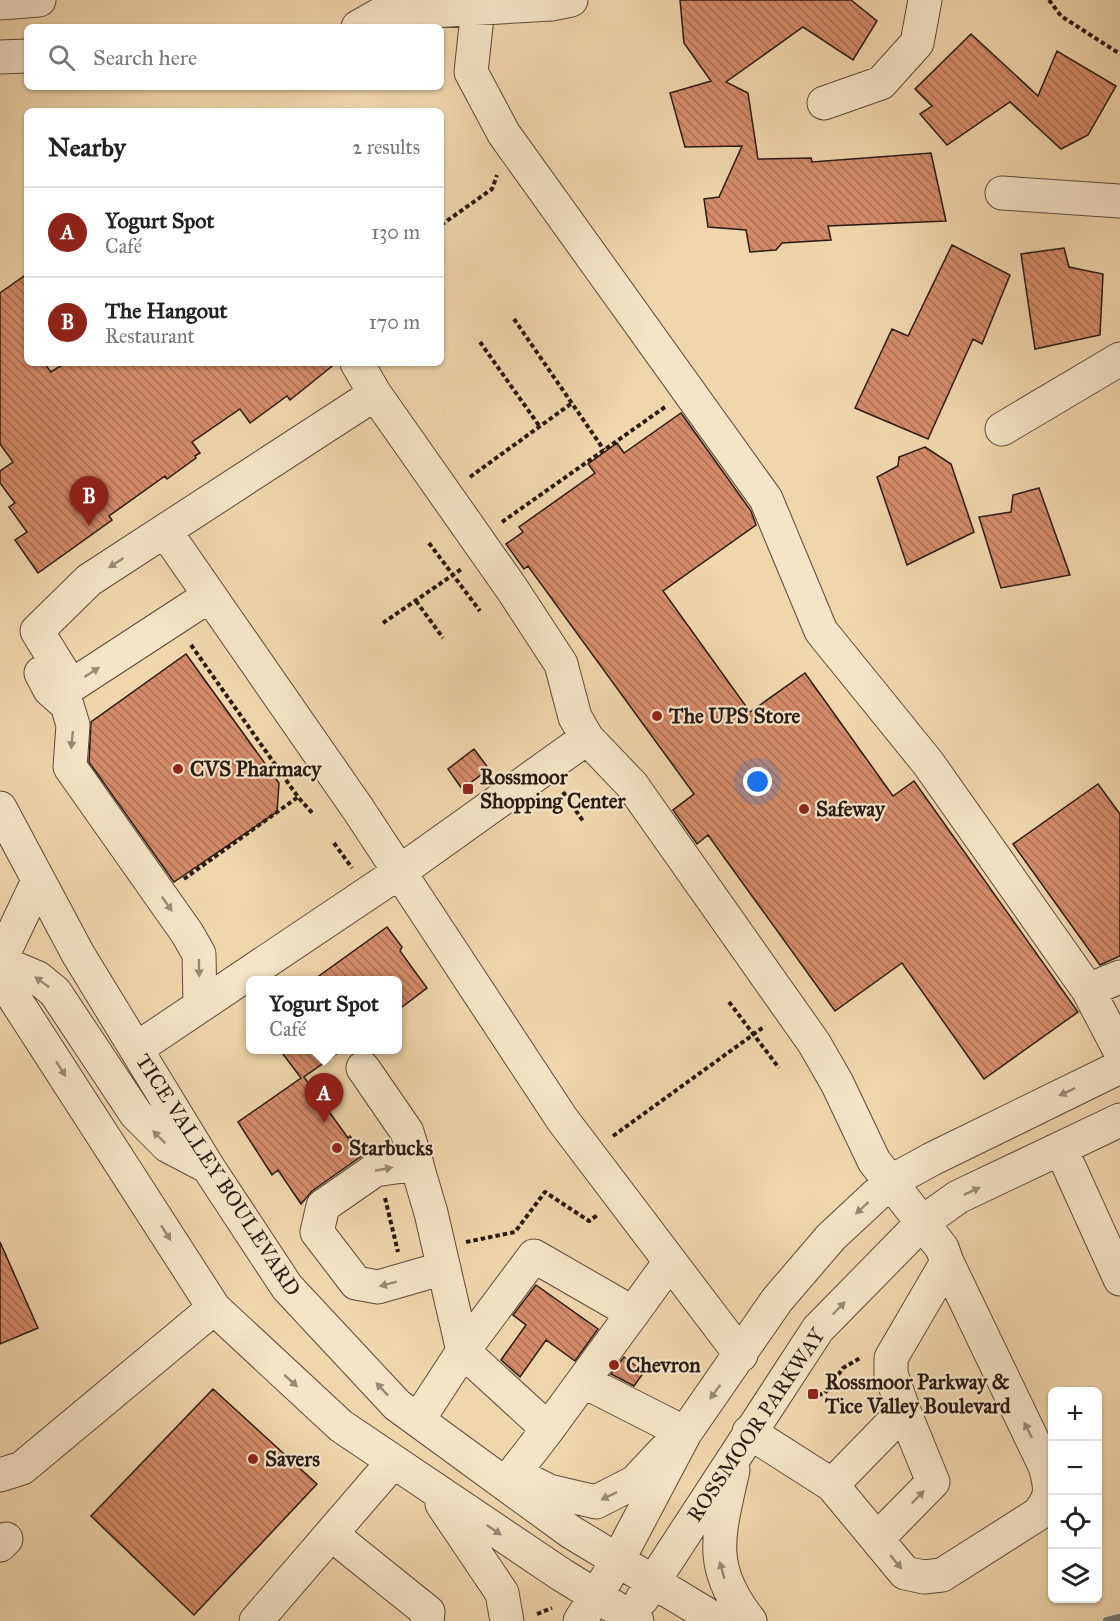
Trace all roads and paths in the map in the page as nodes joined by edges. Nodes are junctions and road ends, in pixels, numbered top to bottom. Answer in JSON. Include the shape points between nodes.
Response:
{"nodes":[{"id":1,"x":39,"y":0,"type":"edge"},
{"id":2,"x":571,"y":0,"type":"edge"},
{"id":3,"x":925,"y":0,"type":"edge"},
{"id":4,"x":1049,"y":0,"type":"edge"},
{"id":5,"x":0,"y":3,"type":"edge"},
{"id":6,"x":478,"y":8,"type":"junction"},
{"id":7,"x":368,"y":10,"type":"edge"},
{"id":8,"x":1120,"y":54,"type":"edge"},
{"id":9,"x":824,"y":103,"type":"dead end"},
{"id":10,"x":500,"y":166,"type":"dead end"},
{"id":11,"x":1002,"y":193,"type":"dead end"},
{"id":12,"x":1120,"y":201,"type":"edge"},
{"id":13,"x":444,"y":223,"type":"edge"},
{"id":14,"x":514,"y":320,"type":"dead end"},
{"id":15,"x":480,"y":342,"type":"dead end"},
{"id":16,"x":1120,"y":359,"type":"edge"},
{"id":17,"x":359,"y":366,"type":"edge"},
{"id":18,"x":375,"y":394,"type":"junction"},
{"id":19,"x":671,"y":402,"type":"dead end"},
{"id":20,"x":572,"y":403,"type":"junction"},
{"id":21,"x":540,"y":427,"type":"junction"},
{"id":22,"x":1002,"y":429,"type":"dead end"},
{"id":23,"x":604,"y":450,"type":"junction"},
{"id":24,"x":469,"y":478,"type":"dead end"},
{"id":25,"x":501,"y":523,"type":"dead end"},
{"id":26,"x":165,"y":531,"type":"junction"},
{"id":27,"x":429,"y":543,"type":"dead end"},
{"id":28,"x":467,"y":566,"type":"dead end"},
{"id":29,"x":453,"y":575,"type":"junction"},
{"id":30,"x":209,"y":596,"type":"junction"},
{"id":31,"x":416,"y":601,"type":"junction"},
{"id":32,"x":480,"y":611,"type":"dead end"},
{"id":33,"x":383,"y":623,"type":"dead end"},
{"id":34,"x":37,"y":631,"type":"junction"},
{"id":35,"x":443,"y":638,"type":"dead end"},
{"id":36,"x":190,"y":645,"type":"dead end"},
{"id":37,"x":586,"y":738,"type":"junction"},
{"id":38,"x":558,"y":786,"type":"dead end"},
{"id":39,"x":298,"y":797,"type":"junction"},
{"id":40,"x":0,"y":808,"type":"edge"},
{"id":41,"x":314,"y":815,"type":"dead end"},
{"id":42,"x":584,"y":821,"type":"dead end"},
{"id":43,"x":334,"y":843,"type":"dead end"},
{"id":44,"x":339,"y":849,"type":"dead end"},
{"id":45,"x":398,"y":873,"type":"junction"},
{"id":46,"x":183,"y":880,"type":"dead end"},
{"id":47,"x":38,"y":883,"type":"junction"},
{"id":48,"x":0,"y":962,"type":"edge"},
{"id":49,"x":1120,"y":977,"type":"edge"},
{"id":50,"x":1088,"y":990,"type":"junction"},
{"id":51,"x":729,"y":1002,"type":"dead end"},
{"id":52,"x":200,"y":1006,"type":"junction"},
{"id":53,"x":768,"y":1024,"type":"dead end"},
{"id":54,"x":754,"y":1034,"type":"junction"},
{"id":55,"x":136,"y":1049,"type":"junction"},
{"id":56,"x":1120,"y":1051,"type":"edge"},
{"id":57,"x":1120,"y":1067,"type":"edge"},
{"id":58,"x":363,"y":1068,"type":"dead end"},
{"id":59,"x":779,"y":1068,"type":"dead end"},
{"id":60,"x":1120,"y":1120,"type":"edge"},
{"id":61,"x":604,"y":1144,"type":"dead end"},
{"id":62,"x":1061,"y":1149,"type":"junction"},
{"id":63,"x":417,"y":1164,"type":"junction"},
{"id":64,"x":208,"y":1167,"type":"junction"},
{"id":65,"x":890,"y":1182,"type":"junction"},
{"id":66,"x":384,"y":1195,"type":"dead end"},
{"id":67,"x":604,"y":1211,"type":"dead end"},
{"id":68,"x":922,"y":1222,"type":"junction"},
{"id":69,"x":450,"y":1256,"type":"junction"},
{"id":70,"x":400,"y":1257,"type":"dead end"},
{"id":71,"x":670,"y":1262,"type":"junction"},
{"id":72,"x":947,"y":1262,"type":"junction"},
{"id":73,"x":1120,"y":1279,"type":"edge"},
{"id":74,"x":214,"y":1308,"type":"junction"},
{"id":75,"x":633,"y":1313,"type":"junction"},
{"id":76,"x":463,"y":1351,"type":"junction"},
{"id":77,"x":870,"y":1352,"type":"dead end"},
{"id":78,"x":741,"y":1355,"type":"junction"},
{"id":79,"x":583,"y":1381,"type":"junction"},
{"id":80,"x":807,"y":1399,"type":"dead end"},
{"id":81,"x":904,"y":1411,"type":"junction"},
{"id":82,"x":418,"y":1420,"type":"junction"},
{"id":83,"x":548,"y":1429,"type":"junction"},
{"id":84,"x":685,"y":1433,"type":"junction"},
{"id":85,"x":743,"y":1441,"type":"junction"},
{"id":86,"x":460,"y":1451,"type":"junction"},
{"id":87,"x":393,"y":1462,"type":"junction"},
{"id":88,"x":513,"y":1474,"type":"junction"},
{"id":89,"x":0,"y":1475,"type":"edge"},
{"id":90,"x":832,"y":1485,"type":"junction"},
{"id":91,"x":431,"y":1488,"type":"junction"},
{"id":92,"x":331,"y":1534,"type":"junction"},
{"id":93,"x":877,"y":1539,"type":"junction"},
{"id":94,"x":618,"y":1560,"type":"junction"},
{"id":95,"x":653,"y":1582,"type":"junction"},
{"id":96,"x":588,"y":1609,"type":"edge"},
{"id":97,"x":632,"y":1620,"type":"edge"},
{"id":98,"x":256,"y":1621,"type":"edge"},
{"id":99,"x":428,"y":1621,"type":"edge"},
{"id":100,"x":507,"y":1621,"type":"edge"},
{"id":101,"x":718,"y":1621,"type":"edge"},
{"id":102,"x":750,"y":1621,"type":"edge"}],
"edges":[{"from":1,"to":5,"type":"street"},
{"from":2,"to":6,"type":"street"},
{"from":3,"to":9,"type":"street","via":[[917,43],[881,83]]},
{"from":4,"to":8,"type":"path","via":[[1060,16]]},
{"from":6,"to":7,"type":"street"},
{"from":6,"to":50,"type":"street","via":[[471,72],[504,134],[766,499],[821,631],[928,763]]},
{"from":10,"to":13,"type":"path","via":[[492,189]]},
{"from":11,"to":12,"type":"street"},
{"from":14,"to":20,"type":"path"},
{"from":15,"to":21,"type":"path"},
{"from":16,"to":22,"type":"street"},
{"from":17,"to":18,"type":"street"},
{"from":18,"to":26,"type":"street"},
{"from":18,"to":37,"type":"street","via":[[561,664]]},
{"from":19,"to":23,"type":"path"},
{"from":20,"to":21,"type":"path"},
{"from":20,"to":23,"type":"path"},
{"from":21,"to":24,"type":"path"},
{"from":23,"to":25,"type":"path"},
{"from":26,"to":30,"type":"street"},
{"from":26,"to":34,"type":"street","one_way":true,"via":[[89,580]]},
{"from":27,"to":29,"type":"path"},
{"from":28,"to":29,"type":"path"},
{"from":29,"to":31,"type":"path"},
{"from":29,"to":32,"type":"path"},
{"from":34,"to":30,"type":"street","one_way":true,"via":[[71,686]]},
{"from":30,"to":45,"type":"street","via":[[358,809]]},
{"from":31,"to":33,"type":"path"},
{"from":31,"to":35,"type":"path"},
{"from":34,"to":52,"type":"street","one_way":true,"via":[[34,661],[50,690],[67,705],[73,725],[70,767],[199,954]]},
{"from":36,"to":39,"type":"path"},
{"from":37,"to":45,"type":"street"},
{"from":37,"to":65,"type":"street","via":[[632,785],[814,1043],[874,1161]]},
{"from":38,"to":42,"type":"path"},
{"from":39,"to":41,"type":"path"},
{"from":39,"to":46,"type":"path"},
{"from":40,"to":47,"type":"street","name":"TICE VALLEY BOULEVARD"},
{"from":43,"to":44,"type":"path"},
{"from":45,"to":52,"type":"street"},
{"from":45,"to":71,"type":"street","via":[[561,1119]]},
{"from":47,"to":48,"type":"street"},
{"from":47,"to":55,"type":"street","name":"TICE VALLEY BOULEVARD"},
{"from":64,"to":48,"type":"street","one_way":true,"via":[[168,1146],[136,1114],[55,992],[38,978]]},
{"from":48,"to":74,"type":"street","one_way":true,"via":[[14,996]]},
{"from":49,"to":50,"type":"street"},
{"from":50,"to":56,"type":"street"},
{"from":51,"to":54,"type":"path"},
{"from":52,"to":55,"type":"street"},
{"from":53,"to":54,"type":"path"},
{"from":54,"to":59,"type":"path"},
{"from":54,"to":61,"type":"path"},
{"from":55,"to":64,"type":"street","name":"TICE VALLEY BOULEVARD"},
{"from":57,"to":65,"type":"street","one_way":true},
{"from":58,"to":63,"type":"street","via":[[407,1132]]},
{"from":60,"to":62,"type":"street","name":"ROSSMOOR PARKWAY"},
{"from":68,"to":62,"type":"street","name":"ROSSMOOR PARKWAY","one_way":true,"via":[[958,1197]]},
{"from":62,"to":73,"type":"street"},
{"from":63,"to":69,"type":"street"},
{"from":69,"to":63,"type":"street","one_way":true,"via":[[378,1287],[356,1283],[317,1232],[323,1206],[375,1170]]},
{"from":82,"to":64,"type":"street","name":"TICE VALLEY BOULEVARD","one_way":true,"via":[[397,1405],[287,1287]]},
{"from":65,"to":68,"type":"street"},
{"from":65,"to":78,"type":"street","one_way":true,"via":[[831,1237],[777,1300]]},
{"from":66,"to":70,"type":"path"},
{"from":67,"to":69,"type":"path","via":[[589,1221],[545,1192],[515,1232]]},
{"from":68,"to":72,"type":"street","via":[[942,1248]]},
{"from":85,"to":68,"type":"street","name":"ROSSMOOR PARKWAY","one_way":true,"via":[[818,1329]]},
{"from":69,"to":76,"type":"street"},
{"from":71,"to":75,"type":"street"},
{"from":71,"to":78,"type":"street"},
{"from":72,"to":81,"type":"street","via":[[891,1358],[891,1374]]},
{"from":93,"to":72,"type":"street","one_way":true,"via":[[905,1573],[942,1575],[1038,1514],[1049,1501],[1046,1466]]},
{"from":74,"to":87,"type":"street","one_way":true,"via":[[341,1426]]},
{"from":74,"to":89,"type":"street","via":[[22,1468]]},
{"from":75,"to":76,"type":"street","via":[[534,1256]]},
{"from":75,"to":79,"type":"street"},
{"from":76,"to":82,"type":"street"},
{"from":76,"to":83,"type":"street"},
{"from":77,"to":80,"type":"path","via":[[843,1368],[825,1393]]},
{"from":78,"to":84,"type":"street","one_way":true},
{"from":79,"to":83,"type":"street"},
{"from":79,"to":84,"type":"street"},
{"from":81,"to":90,"type":"street"},
{"from":93,"to":81,"type":"street","one_way":true,"via":[[933,1482]]},
{"from":82,"to":86,"type":"street","name":"TICE VALLEY BOULEVARD"},
{"from":83,"to":88,"type":"street"},
{"from":84,"to":88,"type":"street","one_way":true,"via":[[635,1482],[596,1502],[549,1491]]},
{"from":84,"to":94,"type":"street"},
{"from":85,"to":90,"type":"street"},
{"from":85,"to":95,"type":"street","name":"ROSSMOOR PARKWAY"},
{"from":102,"to":85,"type":"street","one_way":true,"via":[[735,1602],[720,1563],[720,1533]]},
{"from":86,"to":88,"type":"street"},
{"from":86,"to":94,"type":"street","name":"TICE VALLEY BOULEVARD","via":[[571,1532]]},
{"from":87,"to":91,"type":"street"},
{"from":87,"to":92,"type":"street"},
{"from":90,"to":93,"type":"street"},
{"from":91,"to":96,"type":"street","one_way":true},
{"from":91,"to":100,"type":"street","via":[[502,1593]]},
{"from":92,"to":98,"type":"street"},
{"from":92,"to":99,"type":"street","via":[[428,1612]]},
{"from":94,"to":95,"type":"street","name":"TICE VALLEY BOULEVARD"},
{"from":94,"to":96,"type":"street"},
{"from":95,"to":97,"type":"street","name":"ROSSMOOR PARKWAY"},
{"from":95,"to":101,"type":"street","name":"TICE VALLEY BOULEVARD"},
{"from":96,"to":97,"type":"street"}]}
